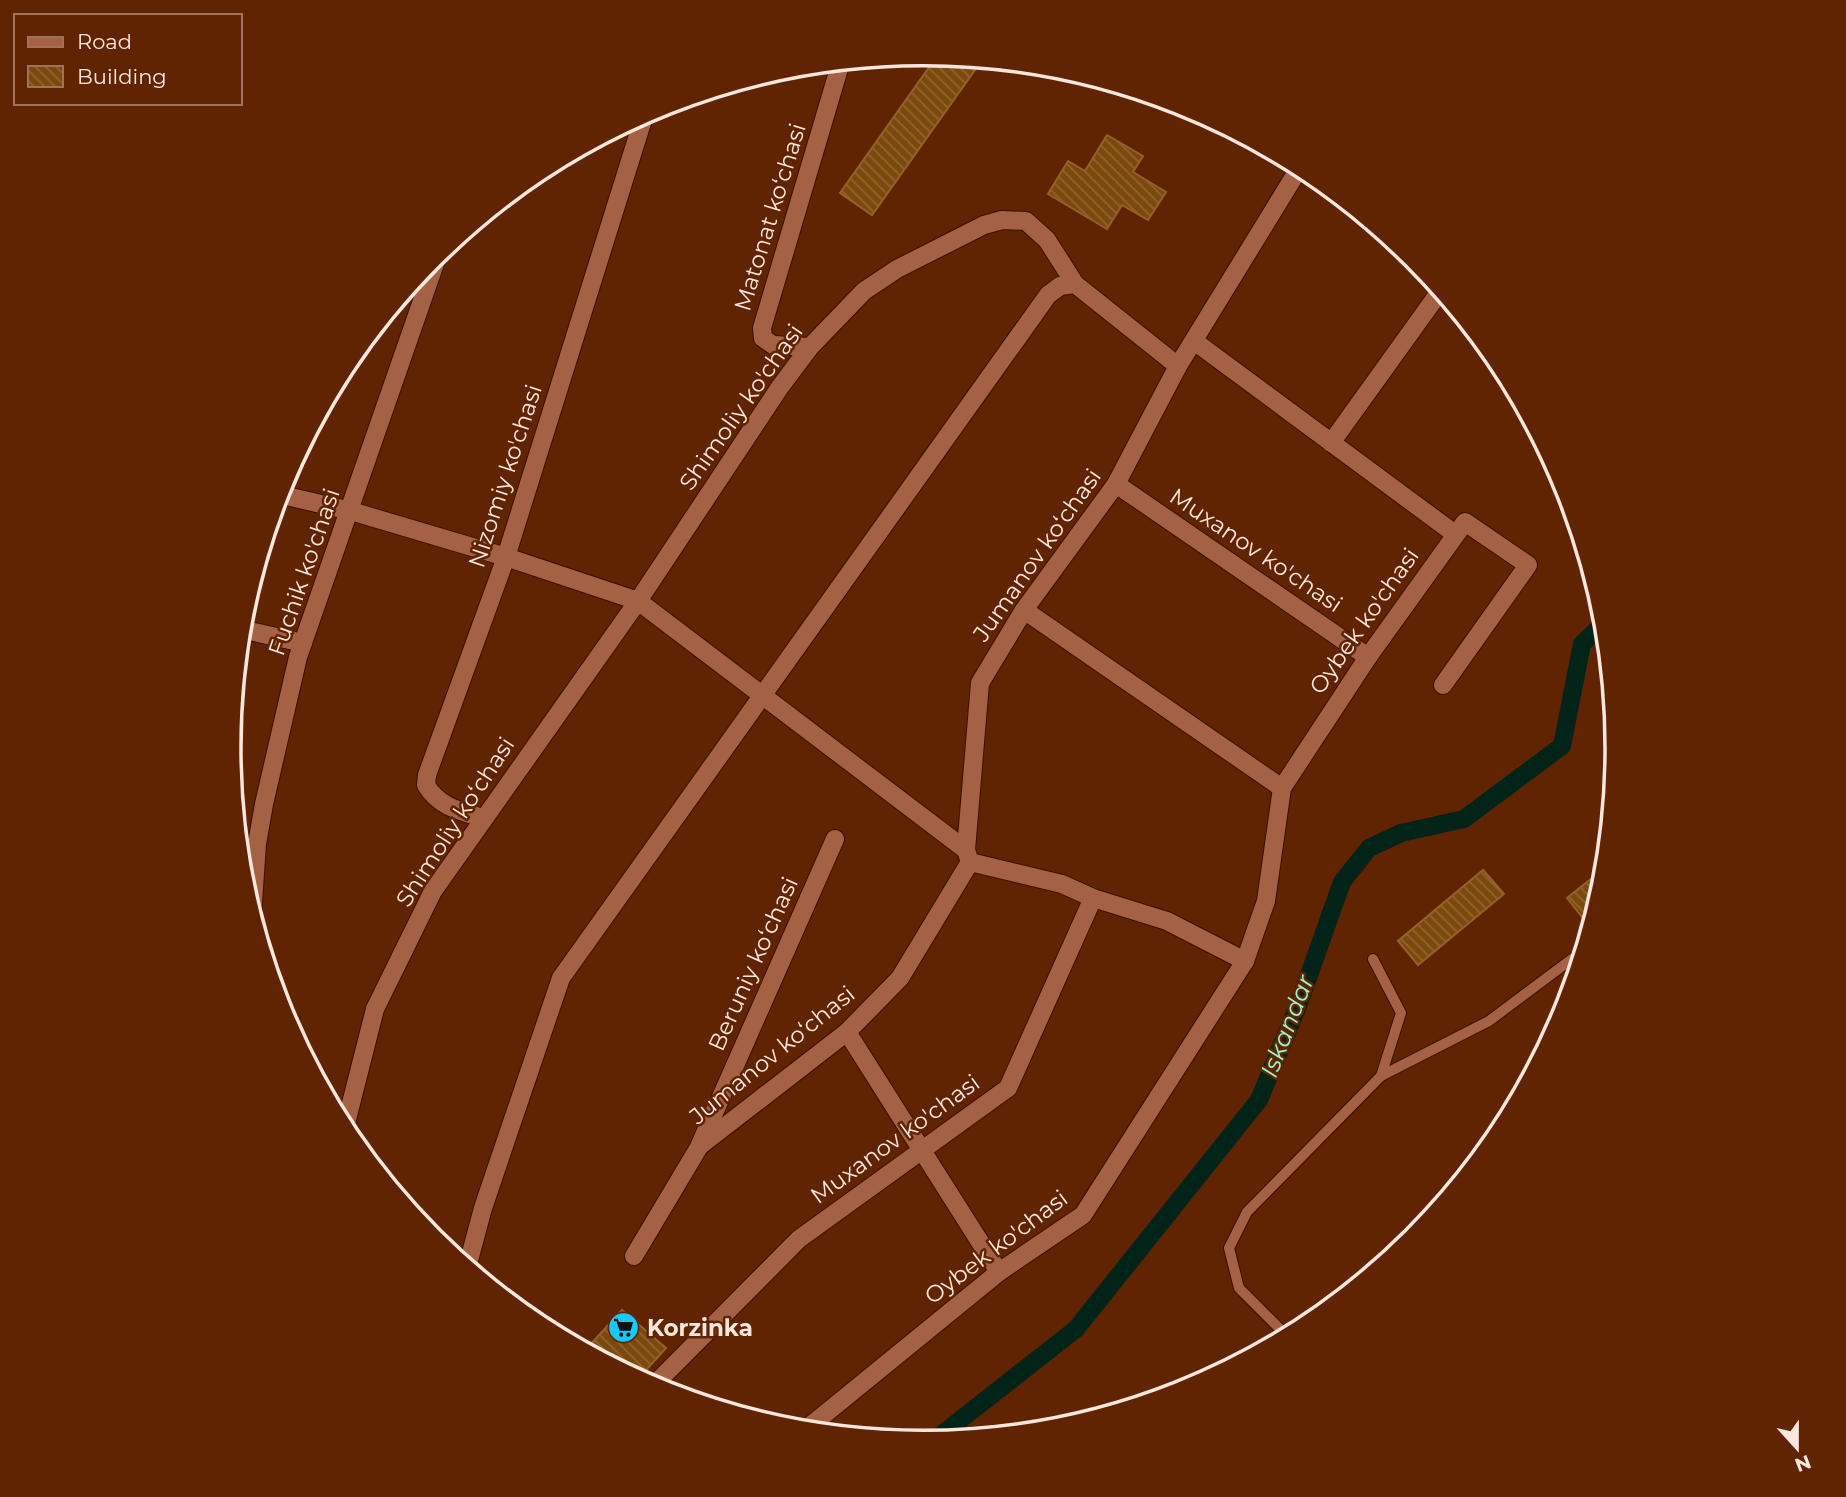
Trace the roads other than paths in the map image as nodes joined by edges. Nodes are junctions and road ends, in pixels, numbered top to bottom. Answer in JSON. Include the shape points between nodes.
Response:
{"nodes":[{"id":1,"x":838,"y":72,"type":"edge"},
{"id":2,"x":641,"y":128,"type":"edge"},
{"id":3,"x":1294,"y":176,"type":"edge"},
{"id":4,"x":430,"y":277,"type":"edge"},
{"id":5,"x":1075,"y":284,"type":"junction"},
{"id":6,"x":1435,"y":298,"type":"edge"},
{"id":7,"x":1194,"y":341,"type":"junction"},
{"id":8,"x":810,"y":347,"type":"junction"},
{"id":9,"x":1178,"y":366,"type":"junction"},
{"id":10,"x":1332,"y":443,"type":"junction"},
{"id":11,"x":1116,"y":484,"type":"junction"},
{"id":12,"x":290,"y":497,"type":"edge"},
{"id":13,"x":351,"y":510,"type":"junction"},
{"id":14,"x":1455,"y":534,"type":"junction"},
{"id":15,"x":506,"y":557,"type":"junction"},
{"id":16,"x":638,"y":601,"type":"junction"},
{"id":17,"x":1024,"y":610,"type":"junction"},
{"id":18,"x":251,"y":631,"type":"edge"},
{"id":19,"x":303,"y":643,"type":"junction"},
{"id":20,"x":1368,"y":657,"type":"junction"},
{"id":21,"x":1443,"y":685,"type":"dead end"},
{"id":22,"x":764,"y":696,"type":"junction"},
{"id":23,"x":1282,"y":788,"type":"junction"},
{"id":24,"x":483,"y":818,"type":"junction"},
{"id":25,"x":835,"y":839,"type":"dead end"},
{"id":26,"x":968,"y":856,"type":"junction"},
{"id":27,"x":254,"y":883,"type":"edge"},
{"id":28,"x":1093,"y":898,"type":"junction"},
{"id":29,"x":1373,"y":959,"type":"dead end"},
{"id":30,"x":1572,"y":959,"type":"edge"},
{"id":31,"x":1245,"y":961,"type":"junction"},
{"id":32,"x":847,"y":1032,"type":"junction"},
{"id":33,"x":1381,"y":1076,"type":"junction"},
{"id":34,"x":348,"y":1115,"type":"edge"},
{"id":35,"x":699,"y":1147,"type":"junction"},
{"id":36,"x":920,"y":1150,"type":"junction"},
{"id":37,"x":634,"y":1256,"type":"dead end"},
{"id":38,"x":470,"y":1258,"type":"edge"},
{"id":39,"x":999,"y":1272,"type":"junction"},
{"id":40,"x":1280,"y":1329,"type":"edge"},
{"id":41,"x":661,"y":1378,"type":"edge"},
{"id":42,"x":815,"y":1422,"type":"edge"}],
"edges":[{"from":1,"to":8,"type":"street","name":"Matonat ko‘chasi","via":[[762,328],[763,338],[773,345]]},
{"from":2,"to":15,"type":"street","name":"Nizomiy ko'chasi"},
{"from":3,"to":7,"type":"street","name":"Jumanov ko‘chasi"},
{"from":4,"to":13,"type":"street","name":"Fuchik ko'chasi"},
{"from":5,"to":8,"type":"street","name":"Shimoliy ko'chasi","via":[[1047,240],[1033,227],[1026,221],[1002,220],[897,269],[864,291]]},
{"from":5,"to":9,"type":"street","name":"Shimoliy ko'chasi"},
{"from":5,"to":22,"type":"street","via":[[1060,286],[1048,295]]},
{"from":6,"to":10,"type":"street"},
{"from":7,"to":9,"type":"street","name":"Jumanov ko‘chasi"},
{"from":7,"to":10,"type":"street"},
{"from":8,"to":16,"type":"street","name":"Shimoliy ko'chasi"},
{"from":9,"to":11,"type":"street","name":"Jumanov ko‘chasi"},
{"from":10,"to":14,"type":"street"},
{"from":11,"to":17,"type":"street","name":"Jumanov ko‘chasi"},
{"from":11,"to":20,"type":"street","name":"Muxanov ko'chasi"},
{"from":12,"to":13,"type":"street"},
{"from":13,"to":15,"type":"street"},
{"from":13,"to":19,"type":"street","name":"Fuchik ko'chasi"},
{"from":14,"to":20,"type":"street","name":"Oybek ko'chasi"},
{"from":14,"to":21,"type":"street","via":[[1465,523],[1528,565]]},
{"from":15,"to":16,"type":"street"},
{"from":15,"to":24,"type":"street","name":"Nizomiy ko'chasi","via":[[426,785],[446,806]]},
{"from":16,"to":22,"type":"street"},
{"from":16,"to":24,"type":"street","name":"Shimoliy ko‘chasi"},
{"from":17,"to":23,"type":"street"},
{"from":17,"to":26,"type":"street","name":"Jumanov ko‘chasi","via":[[979,683]]},
{"from":18,"to":19,"type":"street"},
{"from":19,"to":27,"type":"street","name":"Fuchik ko'chasi","via":[[264,804]]},
{"from":20,"to":23,"type":"street","name":"Oybek ko'chasi"},
{"from":22,"to":26,"type":"street"},
{"from":22,"to":38,"type":"street","via":[[561,978]]},
{"from":23,"to":31,"type":"street","name":"Oybek ko'chasi","via":[[1266,901]]},
{"from":24,"to":34,"type":"street","name":"Shimoliy ko‘chasi","via":[[433,891],[375,1009]]},
{"from":25,"to":35,"type":"street","name":"Beruniy ko‘chasi"},
{"from":26,"to":28,"type":"street"},
{"from":26,"to":32,"type":"street","name":"Jumanov ko‘chasi","via":[[900,978]]},
{"from":28,"to":31,"type":"street","via":[[1167,921]]},
{"from":28,"to":36,"type":"street","name":"Muxanov ko'chasi","via":[[1008,1088]]},
{"from":29,"to":33,"type":"lane","via":[[1401,1013]]},
{"from":30,"to":33,"type":"lane","via":[[1489,1021]]},
{"from":31,"to":39,"type":"street","name":"Oybek ko'chasi","via":[[1083,1215]]},
{"from":32,"to":35,"type":"street","name":"Jumanov ko‘chasi"},
{"from":32,"to":36,"type":"street"},
{"from":33,"to":40,"type":"lane","via":[[1247,1212],[1229,1248],[1239,1288]]},
{"from":35,"to":37,"type":"street","name":"Beruniy ko‘chasi"},
{"from":36,"to":39,"type":"street"},
{"from":36,"to":41,"type":"street","name":"Muxanov ko'chasi","via":[[799,1239]]},
{"from":39,"to":42,"type":"street","name":"Oybek ko'chasi"}]}
